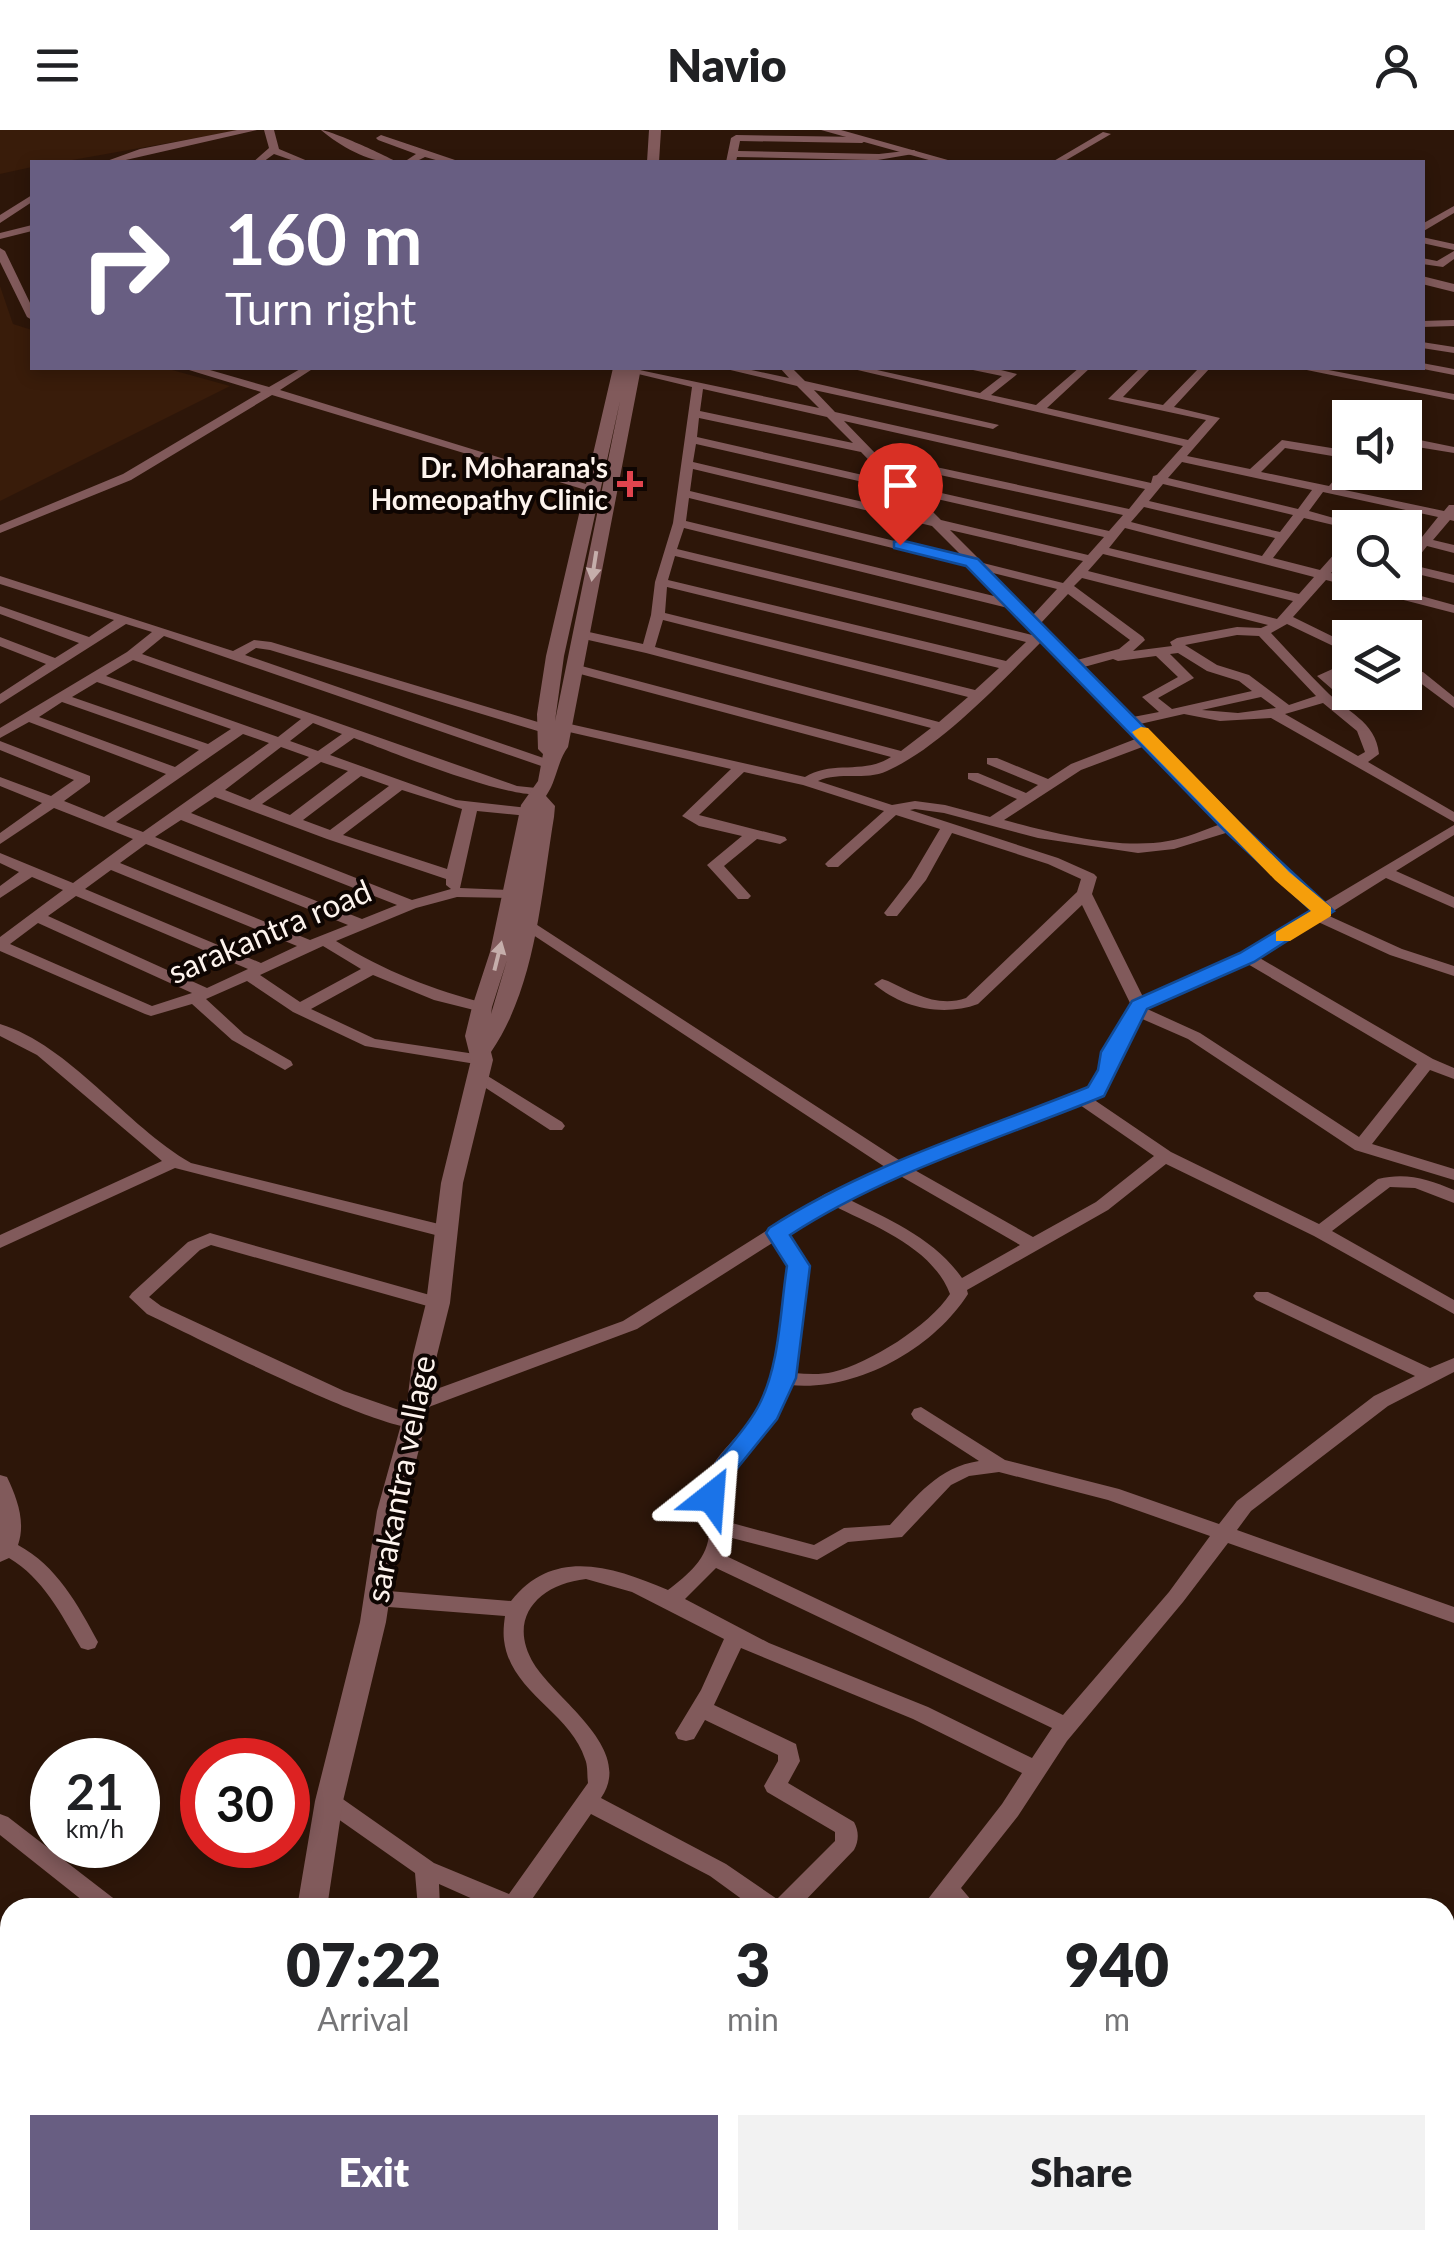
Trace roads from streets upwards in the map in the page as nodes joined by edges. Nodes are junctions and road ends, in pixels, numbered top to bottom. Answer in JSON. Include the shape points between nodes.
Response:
{"nodes":[{"id":1,"x":252,"y":130,"type":"edge"},
{"id":2,"x":269,"y":130,"type":"edge"},
{"id":3,"x":326,"y":130,"type":"edge"},
{"id":4,"x":655,"y":130,"type":"edge"},
{"id":5,"x":667,"y":130,"type":"edge"},
{"id":6,"x":826,"y":130,"type":"edge"},
{"id":7,"x":1106,"y":134,"type":"dead end"},
{"id":8,"x":382,"y":138,"type":"dead end"},
{"id":9,"x":862,"y":140,"type":"junction"},
{"id":10,"x":273,"y":150,"type":"junction"},
{"id":11,"x":914,"y":153,"type":"junction"},
{"id":12,"x":424,"y":154,"type":"junction"},
{"id":13,"x":732,"y":158,"type":"edge"},
{"id":14,"x":115,"y":160,"type":"edge"},
{"id":15,"x":260,"y":160,"type":"edge"},
{"id":16,"x":299,"y":160,"type":"edge"},
{"id":17,"x":387,"y":160,"type":"edge"},
{"id":18,"x":413,"y":160,"type":"edge"},
{"id":19,"x":445,"y":160,"type":"edge"},
{"id":20,"x":653,"y":160,"type":"edge"},
{"id":21,"x":667,"y":160,"type":"edge"},
{"id":22,"x":826,"y":160,"type":"edge"},
{"id":23,"x":878,"y":160,"type":"edge"},
{"id":24,"x":941,"y":160,"type":"edge"},
{"id":25,"x":1060,"y":160,"type":"edge"},
{"id":26,"x":30,"y":202,"type":"edge"},
{"id":27,"x":1452,"y":212,"type":"edge"},
{"id":28,"x":0,"y":220,"type":"edge"},
{"id":29,"x":1429,"y":227,"type":"edge"},
{"id":30,"x":30,"y":228,"type":"edge"},
{"id":31,"x":0,"y":236,"type":"edge"},
{"id":32,"x":1425,"y":241,"type":"edge"},
{"id":33,"x":0,"y":251,"type":"edge"},
{"id":34,"x":1454,"y":251,"type":"edge"},
{"id":35,"x":1425,"y":262,"type":"edge"},
{"id":36,"x":1425,"y":281,"type":"edge"},
{"id":37,"x":1454,"y":288,"type":"edge"},
{"id":38,"x":30,"y":311,"type":"edge"},
{"id":39,"x":1454,"y":323,"type":"edge"},
{"id":40,"x":1425,"y":324,"type":"edge"},
{"id":41,"x":1425,"y":345,"type":"edge"},
{"id":42,"x":1454,"y":350,"type":"edge"},
{"id":43,"x":1425,"y":367,"type":"edge"},
{"id":44,"x":199,"y":370,"type":"edge"},
{"id":45,"x":306,"y":370,"type":"edge"},
{"id":46,"x":628,"y":370,"type":"edge"},
{"id":47,"x":629,"y":370,"type":"edge"},
{"id":48,"x":637,"y":370,"type":"edge"},
{"id":49,"x":738,"y":370,"type":"edge"},
{"id":50,"x":788,"y":370,"type":"edge"},
{"id":51,"x":864,"y":370,"type":"edge"},
{"id":52,"x":1083,"y":370,"type":"edge"},
{"id":53,"x":1144,"y":370,"type":"edge"},
{"id":54,"x":1203,"y":370,"type":"edge"},
{"id":55,"x":1313,"y":370,"type":"edge"},
{"id":56,"x":1015,"y":371,"type":"edge"},
{"id":57,"x":1454,"y":372,"type":"edge"},
{"id":58,"x":800,"y":383,"type":"junction"},
{"id":59,"x":698,"y":385,"type":"junction"},
{"id":60,"x":267,"y":392,"type":"junction"},
{"id":61,"x":982,"y":397,"type":"junction"},
{"id":62,"x":1454,"y":397,"type":"edge"},
{"id":63,"x":1114,"y":399,"type":"junction"},
{"id":64,"x":1166,"y":408,"type":"junction"},
{"id":65,"x":1040,"y":409,"type":"junction"},
{"id":66,"x":694,"y":413,"type":"junction"},
{"id":67,"x":833,"y":416,"type":"junction"},
{"id":68,"x":1087,"y":420,"type":"junction"},
{"id":69,"x":993,"y":425,"type":"dead end"},
{"id":70,"x":691,"y":439,"type":"junction"},
{"id":71,"x":1190,"y":444,"type":"junction"},
{"id":72,"x":1422,"y":444,"type":"edge"},
{"id":73,"x":1453,"y":449,"type":"edge"},
{"id":74,"x":865,"y":452,"type":"junction"},
{"id":75,"x":1332,"y":452,"type":"edge"},
{"id":76,"x":1177,"y":457,"type":"junction"},
{"id":77,"x":688,"y":464,"type":"junction"},
{"id":78,"x":1252,"y":473,"type":"junction"},
{"id":79,"x":1154,"y":483,"type":"junction"},
{"id":80,"x":899,"y":484,"type":"junction"},
{"id":81,"x":1332,"y":484,"type":"edge"},
{"id":82,"x":592,"y":488,"type":"junction"},
{"id":83,"x":1326,"y":489,"type":"junction"},
{"id":84,"x":684,"y":494,"type":"junction"},
{"id":85,"x":1383,"y":502,"type":"junction"},
{"id":86,"x":1377,"y":510,"type":"edge"},
{"id":87,"x":1452,"y":513,"type":"edge"},
{"id":88,"x":1301,"y":514,"type":"junction"},
{"id":89,"x":1127,"y":519,"type":"junction"},
{"id":90,"x":934,"y":521,"type":"junction"},
{"id":91,"x":1332,"y":521,"type":"edge"},
{"id":92,"x":679,"y":524,"type":"junction"},
{"id":93,"x":0,"y":529,"type":"edge"},
{"id":94,"x":1283,"y":536,"type":"junction"},
{"id":95,"x":1423,"y":542,"type":"joint"},
{"id":96,"x":1454,"y":549,"type":"edge"},
{"id":97,"x":670,"y":551,"type":"junction"},
{"id":98,"x":1098,"y":555,"type":"junction"},
{"id":99,"x":1265,"y":560,"type":"junction"},
{"id":100,"x":972,"y":562,"type":"junction"},
{"id":101,"x":1332,"y":565,"type":"edge"},
{"id":102,"x":1422,"y":570,"type":"edge"},
{"id":103,"x":1080,"y":574,"type":"junction"},
{"id":104,"x":1324,"y":575,"type":"junction"},
{"id":105,"x":1332,"y":577,"type":"edge"},
{"id":106,"x":1454,"y":578,"type":"edge"},
{"id":107,"x":0,"y":580,"type":"edge"},
{"id":108,"x":661,"y":582,"type":"junction"},
{"id":109,"x":1068,"y":588,"type":"junction"},
{"id":110,"x":1422,"y":597,"type":"edge"},
{"id":111,"x":1302,"y":599,"type":"junction"},
{"id":112,"x":1016,"y":605,"type":"junction"},
{"id":113,"x":1454,"y":608,"type":"edge"},
{"id":114,"x":0,"y":610,"type":"edge"},
{"id":115,"x":658,"y":615,"type":"junction"},
{"id":116,"x":125,"y":619,"type":"junction"},
{"id":117,"x":1283,"y":621,"type":"junction"},
{"id":118,"x":162,"y":631,"type":"junction"},
{"id":119,"x":1037,"y":632,"type":"junction"},
{"id":120,"x":1263,"y":632,"type":"junction"},
{"id":121,"x":580,"y":634,"type":"junction"},
{"id":122,"x":0,"y":641,"type":"edge"},
{"id":123,"x":90,"y":642,"type":"junction"},
{"id":124,"x":1332,"y":642,"type":"edge"},
{"id":125,"x":648,"y":649,"type":"junction"},
{"id":126,"x":1180,"y":649,"type":"junction"},
{"id":127,"x":1161,"y":653,"type":"junction"},
{"id":128,"x":132,"y":655,"type":"junction"},
{"id":129,"x":234,"y":656,"type":"junction"},
{"id":130,"x":1108,"y":658,"type":"junction"},
{"id":131,"x":56,"y":663,"type":"junction"},
{"id":132,"x":1076,"y":665,"type":"junction"},
{"id":133,"x":1008,"y":666,"type":"junction"},
{"id":134,"x":574,"y":668,"type":"junction"},
{"id":135,"x":96,"y":677,"type":"junction"},
{"id":136,"x":1422,"y":678,"type":"edge"},
{"id":137,"x":1262,"y":693,"type":"junction"},
{"id":138,"x":976,"y":695,"type":"junction"},
{"id":139,"x":1332,"y":696,"type":"edge"},
{"id":140,"x":62,"y":698,"type":"junction"},
{"id":141,"x":1324,"y":698,"type":"junction"},
{"id":142,"x":0,"y":700,"type":"edge"},
{"id":143,"x":1454,"y":704,"type":"edge"},
{"id":144,"x":1177,"y":711,"type":"junction"},
{"id":145,"x":1282,"y":713,"type":"junction"},
{"id":146,"x":30,"y":718,"type":"junction"},
{"id":147,"x":310,"y":719,"type":"junction"},
{"id":148,"x":1131,"y":722,"type":"junction"},
{"id":149,"x":939,"y":726,"type":"junction"},
{"id":150,"x":553,"y":727,"type":"junction"},
{"id":151,"x":240,"y":728,"type":"junction"},
{"id":152,"x":0,"y":734,"type":"edge"},
{"id":153,"x":352,"y":734,"type":"junction"},
{"id":154,"x":1149,"y":739,"type":"junction"},
{"id":155,"x":280,"y":742,"type":"junction"},
{"id":156,"x":0,"y":746,"type":"edge"},
{"id":157,"x":210,"y":749,"type":"junction"},
{"id":158,"x":321,"y":756,"type":"junction"},
{"id":159,"x":902,"y":756,"type":"junction"},
{"id":160,"x":550,"y":761,"type":"junction"},
{"id":161,"x":992,"y":761,"type":"dead end"},
{"id":162,"x":1359,"y":762,"type":"junction"},
{"id":163,"x":741,"y":767,"type":"junction"},
{"id":164,"x":359,"y":770,"type":"junction"},
{"id":165,"x":177,"y":772,"type":"junction"},
{"id":166,"x":972,"y":776,"type":"dead end"},
{"id":167,"x":0,"y":780,"type":"edge"},
{"id":168,"x":807,"y":782,"type":"junction"},
{"id":169,"x":1048,"y":784,"type":"junction"},
{"id":170,"x":398,"y":786,"type":"junction"},
{"id":171,"x":214,"y":791,"type":"junction"},
{"id":172,"x":1026,"y":798,"type":"junction"},
{"id":173,"x":54,"y":804,"type":"junction"},
{"id":174,"x":252,"y":805,"type":"junction"},
{"id":175,"x":538,"y":805,"type":"junction"},
{"id":176,"x":470,"y":808,"type":"junction"},
{"id":177,"x":896,"y":808,"type":"junction"},
{"id":178,"x":180,"y":814,"type":"junction"},
{"id":179,"x":0,"y":818,"type":"edge"},
{"id":180,"x":1454,"y":818,"type":"edge"},
{"id":181,"x":292,"y":821,"type":"junction"},
{"id":182,"x":992,"y":822,"type":"junction"},
{"id":183,"x":103,"y":824,"type":"junction"},
{"id":184,"x":23,"y":825,"type":"junction"},
{"id":185,"x":949,"y":826,"type":"junction"},
{"id":186,"x":1231,"y":826,"type":"junction"},
{"id":187,"x":1454,"y":829,"type":"edge"},
{"id":188,"x":754,"y":834,"type":"junction"},
{"id":189,"x":332,"y":836,"type":"junction"},
{"id":190,"x":144,"y":838,"type":"junction"},
{"id":191,"x":0,"y":840,"type":"edge"},
{"id":192,"x":780,"y":840,"type":"dead end"},
{"id":193,"x":0,"y":858,"type":"edge"},
{"id":194,"x":110,"y":864,"type":"junction"},
{"id":195,"x":834,"y":864,"type":"dead end"},
{"id":196,"x":30,"y":871,"type":"junction"},
{"id":197,"x":1386,"y":872,"type":"junction"},
{"id":198,"x":454,"y":884,"type":"junction"},
{"id":199,"x":73,"y":890,"type":"junction"},
{"id":200,"x":0,"y":893,"type":"edge"},
{"id":201,"x":1084,"y":894,"type":"junction"},
{"id":202,"x":509,"y":895,"type":"junction"},
{"id":203,"x":743,"y":896,"type":"dead end"},
{"id":204,"x":1454,"y":903,"type":"edge"},
{"id":205,"x":411,"y":905,"type":"junction"},
{"id":206,"x":892,"y":913,"type":"dead end"},
{"id":207,"x":1320,"y":914,"type":"junction"},
{"id":208,"x":37,"y":917,"type":"junction"},
{"id":209,"x":523,"y":922,"type":"junction"},
{"id":210,"x":362,"y":924,"type":"junction"},
{"id":211,"x":317,"y":943,"type":"junction"},
{"id":212,"x":0,"y":944,"type":"edge"},
{"id":213,"x":1247,"y":958,"type":"junction"},
{"id":214,"x":371,"y":970,"type":"junction"},
{"id":215,"x":253,"y":971,"type":"junction"},
{"id":216,"x":1454,"y":971,"type":"edge"},
{"id":217,"x":882,"y":984,"type":"dead end"},
{"id":218,"x":201,"y":996,"type":"junction"},
{"id":219,"x":482,"y":1007,"type":"junction"},
{"id":220,"x":1138,"y":1007,"type":"junction"},
{"id":221,"x":299,"y":1008,"type":"junction"},
{"id":222,"x":0,"y":1029,"type":"edge"},
{"id":223,"x":481,"y":1061,"type":"junction"},
{"id":224,"x":1427,"y":1063,"type":"junction"},
{"id":225,"x":284,"y":1065,"type":"dead end"},
{"id":226,"x":1454,"y":1074,"type":"edge"},
{"id":227,"x":1082,"y":1100,"type":"junction"},
{"id":228,"x":556,"y":1126,"type":"dead end"},
{"id":229,"x":1361,"y":1146,"type":"junction"},
{"id":230,"x":1166,"y":1156,"type":"junction"},
{"id":231,"x":174,"y":1162,"type":"junction"},
{"id":232,"x":897,"y":1167,"type":"junction"},
{"id":233,"x":1454,"y":1175,"type":"edge"},
{"id":234,"x":1454,"y":1197,"type":"edge"},
{"id":235,"x":831,"y":1198,"type":"junction"},
{"id":236,"x":447,"y":1232,"type":"junction"},
{"id":237,"x":1320,"y":1232,"type":"junction"},
{"id":238,"x":778,"y":1233,"type":"junction"},
{"id":239,"x":0,"y":1242,"type":"edge"},
{"id":240,"x":1034,"y":1245,"type":"junction"},
{"id":241,"x":958,"y":1287,"type":"junction"},
{"id":242,"x":1262,"y":1296,"type":"dead end"},
{"id":243,"x":438,"y":1303,"type":"junction"},
{"id":244,"x":1454,"y":1308,"type":"edge"},
{"id":245,"x":1452,"y":1366,"type":"edge"},
{"id":246,"x":1428,"y":1375,"type":"junction"},
{"id":247,"x":783,"y":1378,"type":"junction"},
{"id":248,"x":415,"y":1413,"type":"junction"},
{"id":249,"x":921,"y":1414,"type":"dead end"},
{"id":250,"x":1000,"y":1465,"type":"junction"},
{"id":251,"x":0,"y":1482,"type":"edge"},
{"id":252,"x":719,"y":1527,"type":"junction"},
{"id":253,"x":1226,"y":1533,"type":"junction"},
{"id":254,"x":4,"y":1552,"type":"edge"},
{"id":255,"x":713,"y":1558,"type":"junction"},
{"id":256,"x":376,"y":1598,"type":"junction"},
{"id":257,"x":668,"y":1601,"type":"junction"},
{"id":258,"x":516,"y":1610,"type":"junction"},
{"id":259,"x":1454,"y":1615,"type":"edge"},
{"id":260,"x":735,"y":1637,"type":"junction"},
{"id":261,"x":88,"y":1642,"type":"dead end"},
{"id":262,"x":702,"y":1710,"type":"junction"},
{"id":263,"x":1067,"y":1726,"type":"junction"},
{"id":264,"x":686,"y":1733,"type":"dead end"},
{"id":265,"x":1034,"y":1769,"type":"junction"},
{"id":266,"x":330,"y":1801,"type":"junction"},
{"id":267,"x":590,"y":1803,"type":"junction"},
{"id":268,"x":0,"y":1822,"type":"edge"},
{"id":269,"x":426,"y":1868,"type":"junction"},
{"id":270,"x":948,"y":1890,"type":"junction"},
{"id":271,"x":96,"y":1898,"type":"edge"},
{"id":272,"x":314,"y":1898,"type":"edge"},
{"id":273,"x":429,"y":1898,"type":"edge"},
{"id":274,"x":495,"y":1898,"type":"edge"},
{"id":275,"x":522,"y":1898,"type":"edge"},
{"id":276,"x":758,"y":1898,"type":"edge"},
{"id":277,"x":793,"y":1898,"type":"edge"},
{"id":278,"x":941,"y":1898,"type":"edge"},
{"id":279,"x":956,"y":1898,"type":"edge"}],
"edges":[{"from":1,"to":14,"type":"street"},
{"from":2,"to":10,"type":"street"},
{"from":3,"to":17,"type":"street"},
{"from":4,"to":20,"type":"street"},
{"from":5,"to":21,"type":"street"},
{"from":6,"to":9,"type":"street"},
{"from":7,"to":25,"type":"street"},
{"from":8,"to":12,"type":"street"},
{"from":9,"to":11,"type":"street"},
{"from":9,"to":13,"type":"street","via":[[736,138]]},
{"from":10,"to":15,"type":"street"},
{"from":10,"to":16,"type":"street"},
{"from":11,"to":23,"type":"street"},
{"from":11,"to":24,"type":"street"},
{"from":12,"to":18,"type":"street"},
{"from":12,"to":19,"type":"street"},
{"from":13,"to":22,"type":"street"},
{"from":26,"to":28,"type":"street"},
{"from":27,"to":29,"type":"street"},
{"from":30,"to":31,"type":"street"},
{"from":32,"to":34,"type":"street"},
{"from":33,"to":38,"type":"street","via":[[17,270]]},
{"from":34,"to":35,"type":"street","via":[[1439,265]]},
{"from":36,"to":37,"type":"street"},
{"from":39,"to":40,"type":"street"},
{"from":41,"to":42,"type":"street"},
{"from":43,"to":57,"type":"street"},
{"from":44,"to":60,"type":"street"},
{"from":45,"to":60,"type":"street"},
{"from":46,"to":82,"type":"street"},
{"from":47,"to":121,"type":"street","one_way":true},
{"from":48,"to":59,"type":"street"},
{"from":49,"to":58,"type":"street"},
{"from":50,"to":58,"type":"street"},
{"from":51,"to":61,"type":"street"},
{"from":52,"to":65,"type":"street"},
{"from":53,"to":63,"type":"street"},
{"from":54,"to":64,"type":"street"},
{"from":55,"to":62,"type":"street"},
{"from":56,"to":61,"type":"street"},
{"from":58,"to":67,"type":"street"},
{"from":58,"to":69,"type":"street"},
{"from":59,"to":66,"type":"street"},
{"from":59,"to":67,"type":"street"},
{"from":60,"to":82,"type":"street"},
{"from":60,"to":93,"type":"street","via":[[127,477]]},
{"from":61,"to":65,"type":"street"},
{"from":63,"to":64,"type":"street"},
{"from":63,"to":68,"type":"street"},
{"from":64,"to":71,"type":"street","via":[[1214,418]]},
{"from":65,"to":68,"type":"street"},
{"from":66,"to":70,"type":"street"},
{"from":66,"to":74,"type":"street"},
{"from":67,"to":74,"type":"street"},
{"from":67,"to":79,"type":"street"},
{"from":68,"to":71,"type":"street"},
{"from":70,"to":77,"type":"street"},
{"from":70,"to":80,"type":"street"},
{"from":71,"to":76,"type":"street"},
{"from":72,"to":73,"type":"street"},
{"from":74,"to":80,"type":"street"},
{"from":74,"to":89,"type":"street"},
{"from":75,"to":78,"type":"street","via":[[1282,444]]},
{"from":76,"to":78,"type":"street"},
{"from":76,"to":79,"type":"street"},
{"from":77,"to":84,"type":"street"},
{"from":77,"to":90,"type":"street"},
{"from":78,"to":83,"type":"street"},
{"from":79,"to":88,"type":"street"},
{"from":79,"to":89,"type":"street"},
{"from":80,"to":89,"type":"street"},
{"from":80,"to":90,"type":"street"},
{"from":81,"to":83,"type":"street"},
{"from":82,"to":150,"type":"street","via":[[555,656]]},
{"from":83,"to":85,"type":"street"},
{"from":83,"to":88,"type":"street"},
{"from":84,"to":92,"type":"street"},
{"from":84,"to":100,"type":"street"},
{"from":85,"to":86,"type":"street"},
{"from":85,"to":87,"type":"street"},
{"from":87,"to":95,"type":"street"},
{"from":88,"to":91,"type":"street"},
{"from":88,"to":94,"type":"street"},
{"from":89,"to":94,"type":"street"},
{"from":89,"to":98,"type":"street"},
{"from":89,"to":99,"type":"street"},
{"from":90,"to":98,"type":"street"},
{"from":90,"to":100,"type":"street"},
{"from":92,"to":97,"type":"street"},
{"from":92,"to":112,"type":"street"},
{"from":94,"to":99,"type":"street"},
{"from":95,"to":96,"type":"street"},
{"from":97,"to":108,"type":"street"},
{"from":97,"to":119,"type":"street"},
{"from":98,"to":103,"type":"street"},
{"from":98,"to":111,"type":"street"},
{"from":99,"to":104,"type":"street"},
{"from":100,"to":109,"type":"street"},
{"from":100,"to":112,"type":"street"},
{"from":101,"to":104,"type":"street"},
{"from":102,"to":106,"type":"street"},
{"from":103,"to":109,"type":"street"},
{"from":103,"to":117,"type":"street"},
{"from":104,"to":105,"type":"street"},
{"from":104,"to":111,"type":"street"},
{"from":107,"to":116,"type":"street"},
{"from":108,"to":115,"type":"street"},
{"from":108,"to":133,"type":"street"},
{"from":109,"to":119,"type":"street"},
{"from":109,"to":130,"type":"street","via":[[1138,640]]},
{"from":110,"to":113,"type":"street"},
{"from":111,"to":117,"type":"street"},
{"from":112,"to":119,"type":"street"},
{"from":114,"to":123,"type":"street"},
{"from":115,"to":125,"type":"street"},
{"from":115,"to":138,"type":"street"},
{"from":116,"to":118,"type":"street"},
{"from":116,"to":123,"type":"street"},
{"from":117,"to":120,"type":"street"},
{"from":117,"to":124,"type":"street"},
{"from":118,"to":128,"type":"street"},
{"from":118,"to":129,"type":"street"},
{"from":119,"to":132,"type":"street"},
{"from":119,"to":133,"type":"street"},
{"from":120,"to":126,"type":"street","via":[[1177,642]]},
{"from":120,"to":141,"type":"street"},
{"from":121,"to":125,"type":"street"},
{"from":121,"to":134,"type":"street"},
{"from":122,"to":131,"type":"street"},
{"from":123,"to":131,"type":"street"},
{"from":125,"to":149,"type":"street"},
{"from":126,"to":127,"type":"street"},
{"from":126,"to":137,"type":"street"},
{"from":127,"to":130,"type":"street"},
{"from":127,"to":144,"type":"street","via":[[1186,678],[1150,697]]},
{"from":128,"to":135,"type":"street"},
{"from":128,"to":147,"type":"street"},
{"from":129,"to":150,"type":"street","via":[[254,644],[270,646]]},
{"from":129,"to":160,"type":"street"},
{"from":130,"to":132,"type":"street"},
{"from":131,"to":142,"type":"street"},
{"from":132,"to":148,"type":"street"},
{"from":133,"to":138,"type":"street"},
{"from":134,"to":150,"type":"street"},
{"from":134,"to":159,"type":"street"},
{"from":135,"to":140,"type":"street"},
{"from":135,"to":151,"type":"street"},
{"from":136,"to":143,"type":"street"},
{"from":137,"to":144,"type":"street"},
{"from":137,"to":145,"type":"street"},
{"from":138,"to":149,"type":"street"},
{"from":139,"to":141,"type":"street"},
{"from":140,"to":146,"type":"street"},
{"from":140,"to":157,"type":"street"},
{"from":141,"to":145,"type":"street"},
{"from":141,"to":162,"type":"street","via":[[1369,739],[1372,754]]},
{"from":144,"to":145,"type":"street","via":[[1240,718]]},
{"from":144,"to":148,"type":"street"},
{"from":145,"to":162,"type":"street"},
{"from":146,"to":152,"type":"street"},
{"from":146,"to":165,"type":"street"},
{"from":147,"to":153,"type":"street"},
{"from":147,"to":155,"type":"street"},
{"from":148,"to":154,"type":"street"},
{"from":149,"to":159,"type":"street"},
{"from":150,"to":160,"type":"street","via":[[559,747]]},
{"from":150,"to":163,"type":"street"},
{"from":151,"to":155,"type":"street"},
{"from":151,"to":157,"type":"street"},
{"from":153,"to":158,"type":"street"},
{"from":153,"to":175,"type":"street","via":[[515,790]]},
{"from":154,"to":169,"type":"street"},
{"from":154,"to":186,"type":"street"},
{"from":155,"to":158,"type":"street"},
{"from":155,"to":171,"type":"street"},
{"from":156,"to":173,"type":"street","via":[[84,777]]},
{"from":157,"to":165,"type":"street"},
{"from":158,"to":164,"type":"street"},
{"from":158,"to":174,"type":"street"},
{"from":159,"to":168,"type":"street","via":[[874,772],[827,770]]},
{"from":160,"to":175,"type":"street"},
{"from":161,"to":169,"type":"street"},
{"from":162,"to":180,"type":"street"},
{"from":163,"to":168,"type":"street"},
{"from":163,"to":188,"type":"street","via":[[689,816]]},
{"from":164,"to":170,"type":"street"},
{"from":164,"to":181,"type":"street"},
{"from":165,"to":183,"type":"street"},
{"from":166,"to":172,"type":"street"},
{"from":167,"to":173,"type":"street"},
{"from":168,"to":177,"type":"street"},
{"from":169,"to":172,"type":"street"},
{"from":170,"to":176,"type":"street"},
{"from":170,"to":189,"type":"street"},
{"from":171,"to":174,"type":"street"},
{"from":171,"to":178,"type":"street"},
{"from":172,"to":182,"type":"street"},
{"from":173,"to":183,"type":"street"},
{"from":173,"to":184,"type":"street"},
{"from":174,"to":181,"type":"street"},
{"from":175,"to":176,"type":"street"},
{"from":175,"to":202,"type":"street","name":"sarakantra vellage"},
{"from":175,"to":209,"type":"street","name":"sarakantra vellage"},
{"from":176,"to":198,"type":"street"},
{"from":177,"to":182,"type":"street","via":[[925,806]]},
{"from":177,"to":185,"type":"street"},
{"from":177,"to":195,"type":"street"},
{"from":178,"to":190,"type":"street"},
{"from":178,"to":205,"type":"street"},
{"from":179,"to":184,"type":"street"},
{"from":181,"to":189,"type":"street"},
{"from":182,"to":186,"type":"street","via":[[1138,849]]},
{"from":183,"to":190,"type":"street"},
{"from":184,"to":191,"type":"street"},
{"from":185,"to":201,"type":"street","via":[[1076,870],[1089,877]]},
{"from":185,"to":206,"type":"street"},
{"from":186,"to":207,"type":"street"},
{"from":187,"to":197,"type":"street"},
{"from":188,"to":192,"type":"street"},
{"from":188,"to":203,"type":"street","via":[[715,865]]},
{"from":189,"to":198,"type":"street"},
{"from":190,"to":194,"type":"street"},
{"from":190,"to":210,"type":"street"},
{"from":193,"to":196,"type":"street"},
{"from":194,"to":199,"type":"street"},
{"from":194,"to":211,"type":"street"},
{"from":196,"to":199,"type":"street"},
{"from":196,"to":200,"type":"street"},
{"from":197,"to":204,"type":"street"},
{"from":197,"to":207,"type":"street"},
{"from":198,"to":202,"type":"street","name":"sarakantra road"},
{"from":198,"to":205,"type":"street","name":"sarakantra road"},
{"from":199,"to":208,"type":"street"},
{"from":199,"to":215,"type":"street"},
{"from":201,"to":217,"type":"street","via":[[983,993],[960,1007],[930,1006]]},
{"from":201,"to":220,"type":"street"},
{"from":219,"to":202,"type":"street","name":"sarakantra vellage","one_way":true},
{"from":205,"to":210,"type":"street","name":"sarakantra road"},
{"from":207,"to":213,"type":"street"},
{"from":207,"to":216,"type":"street","via":[[1396,952]]},
{"from":208,"to":212,"type":"street"},
{"from":208,"to":218,"type":"street"},
{"from":209,"to":223,"type":"street","name":"sarakantra vellage","via":[[496,1035]]},
{"from":209,"to":232,"type":"street"},
{"from":210,"to":211,"type":"street","name":"sarakantra road"},
{"from":211,"to":214,"type":"street"},
{"from":211,"to":215,"type":"street","name":"sarakantra road"},
{"from":212,"to":218,"type":"street","name":"sarakantra road","via":[[139,1008],[164,1010]]},
{"from":213,"to":220,"type":"street"},
{"from":213,"to":224,"type":"street"},
{"from":214,"to":219,"type":"street"},
{"from":214,"to":221,"type":"street"},
{"from":215,"to":218,"type":"street","name":"sarakantra road"},
{"from":215,"to":221,"type":"street"},
{"from":218,"to":225,"type":"street","via":[[238,1037]]},
{"from":219,"to":223,"type":"street","name":"sarakantra vellage","via":[[476,1036]]},
{"from":220,"to":227,"type":"street","via":[[1112,1052],[1103,1084]]},
{"from":220,"to":229,"type":"street","via":[[1194,1036]]},
{"from":221,"to":223,"type":"street","via":[[371,1044]]},
{"from":222,"to":231,"type":"street","via":[[42,1052]]},
{"from":223,"to":228,"type":"street"},
{"from":223,"to":236,"type":"street","name":"sarakantra vellage"},
{"from":224,"to":226,"type":"street"},
{"from":224,"to":229,"type":"street"},
{"from":227,"to":230,"type":"street"},
{"from":227,"to":232,"type":"street"},
{"from":229,"to":233,"type":"street"},
{"from":230,"to":237,"type":"street"},
{"from":230,"to":240,"type":"street","via":[[1102,1206]]},
{"from":231,"to":236,"type":"street"},
{"from":231,"to":239,"type":"street"},
{"from":232,"to":235,"type":"street"},
{"from":232,"to":240,"type":"street"},
{"from":234,"to":237,"type":"street","via":[[1409,1180],[1384,1183]]},
{"from":235,"to":238,"type":"street"},
{"from":235,"to":241,"type":"street","via":[[922,1248]]},
{"from":236,"to":243,"type":"street","name":"sarakantra vellage"},
{"from":237,"to":244,"type":"street"},
{"from":238,"to":247,"type":"street","via":[[798,1266]]},
{"from":238,"to":248,"type":"street","via":[[630,1325]]},
{"from":240,"to":241,"type":"street"},
{"from":241,"to":247,"type":"street","via":[[950,1310],[878,1359],[834,1379]]},
{"from":242,"to":246,"type":"street"},
{"from":243,"to":248,"type":"street","name":"sarakantra vellage"},
{"from":243,"to":248,"type":"street","via":[[210,1239],[138,1297],[337,1396]]},
{"from":245,"to":246,"type":"street"},
{"from":246,"to":253,"type":"street","via":[[1381,1401],[1268,1487]]},
{"from":247,"to":252,"type":"street","via":[[768,1412],[713,1486]]},
{"from":248,"to":256,"type":"street","name":"sarakantra vellage"},
{"from":249,"to":250,"type":"street"},
{"from":250,"to":252,"type":"street","via":[[944,1480],[895,1532],[844,1535],[818,1552]]},
{"from":250,"to":253,"type":"street"},
{"from":251,"to":254,"type":"street","via":[[13,1528]]},
{"from":252,"to":255,"type":"street"},
{"from":253,"to":259,"type":"street"},
{"from":253,"to":263,"type":"street"},
{"from":254,"to":261,"type":"street","via":[[24,1555],[48,1580]]},
{"from":255,"to":257,"type":"street"},
{"from":255,"to":263,"type":"street"},
{"from":256,"to":258,"type":"street"},
{"from":256,"to":266,"type":"street","name":"sarakantra vellage"},
{"from":257,"to":258,"type":"street","via":[[598,1573],[575,1571],[556,1576]]},
{"from":257,"to":260,"type":"street"},
{"from":258,"to":267,"type":"street","via":[[527,1672],[602,1766]]},
{"from":260,"to":262,"type":"street"},
{"from":260,"to":265,"type":"street"},
{"from":262,"to":264,"type":"street"},
{"from":262,"to":277,"type":"street","via":[[788,1750],[775,1786],[846,1828],[846,1844]]},
{"from":263,"to":265,"type":"street"},
{"from":265,"to":270,"type":"street"},
{"from":266,"to":269,"type":"street"},
{"from":266,"to":272,"type":"street","name":"sarakantra vellage"},
{"from":267,"to":275,"type":"street"},
{"from":267,"to":276,"type":"street"},
{"from":268,"to":271,"type":"street"},
{"from":269,"to":273,"type":"street"},
{"from":269,"to":274,"type":"street"},
{"from":270,"to":278,"type":"street"},
{"from":270,"to":279,"type":"street"}]}
